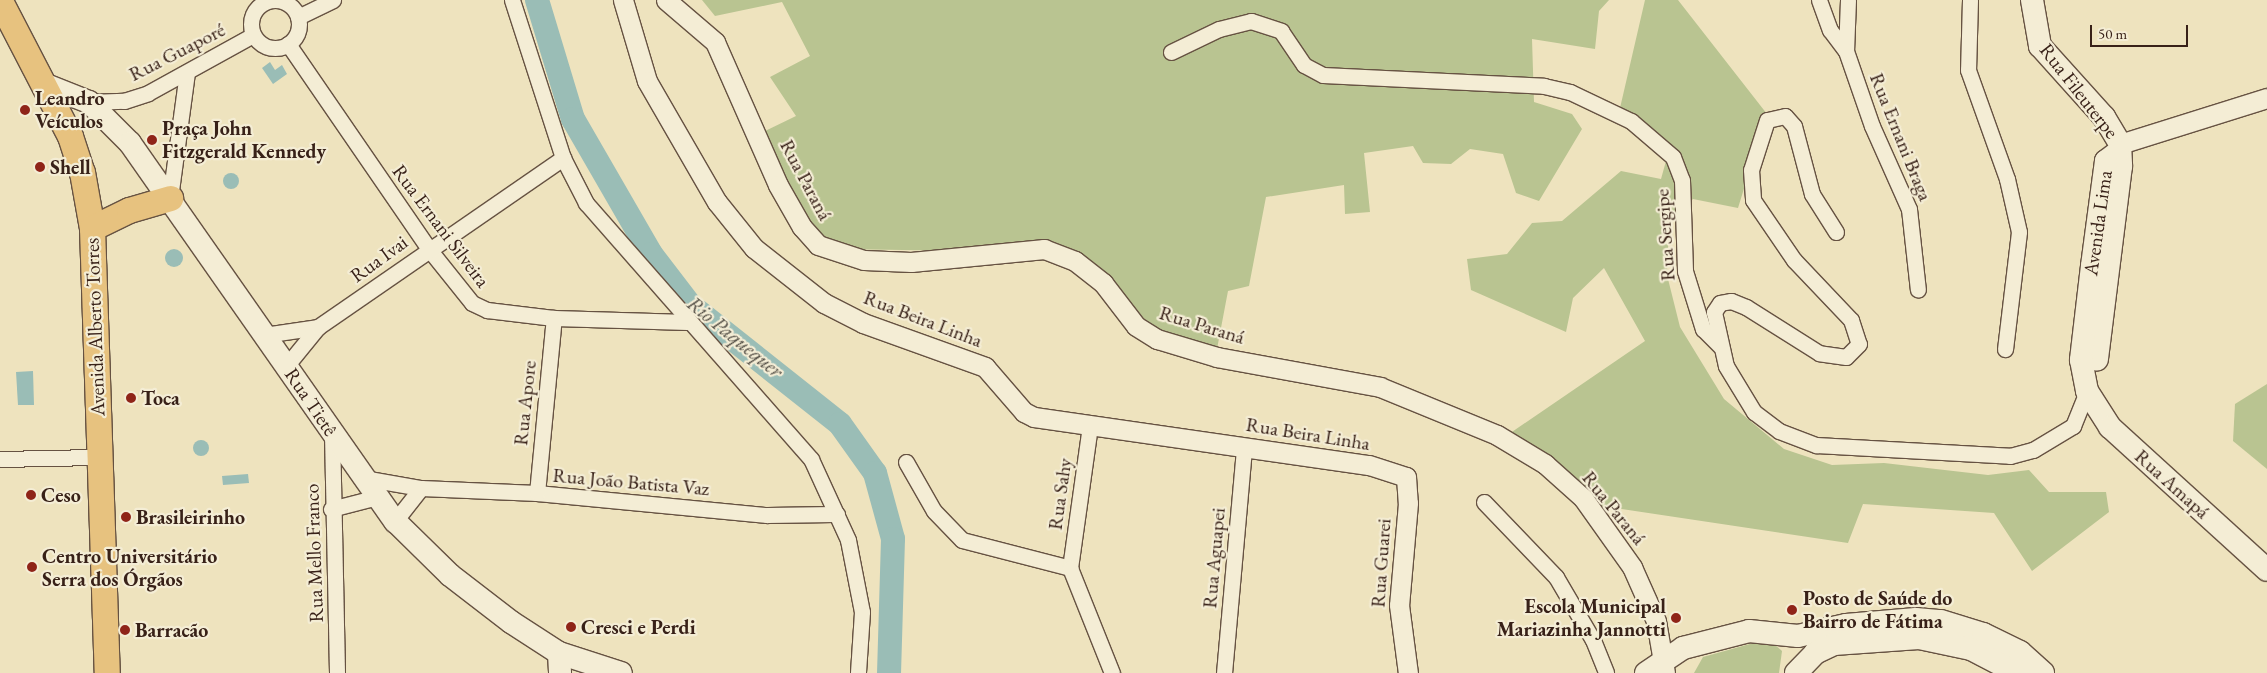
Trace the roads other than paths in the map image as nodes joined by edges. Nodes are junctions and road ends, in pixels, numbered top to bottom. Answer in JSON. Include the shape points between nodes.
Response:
{"nodes":[{"id":1,"x":333,"y":0,"type":"edge"},
{"id":2,"x":512,"y":0,"type":"edge"},
{"id":3,"x":623,"y":0,"type":"edge"},
{"id":4,"x":666,"y":0,"type":"edge"},
{"id":5,"x":1819,"y":0,"type":"edge"},
{"id":6,"x":1848,"y":0,"type":"edge"},
{"id":7,"x":1970,"y":0,"type":"edge"},
{"id":8,"x":2032,"y":0,"type":"edge"},
{"id":9,"x":0,"y":1,"type":"edge"},
{"id":10,"x":257,"y":3,"type":"edge"},
{"id":11,"x":298,"y":17,"type":"junction"},
{"id":12,"x":253,"y":35,"type":"junction"},
{"id":13,"x":288,"y":44,"type":"junction"},
{"id":14,"x":1846,"y":50,"type":"junction"},
{"id":15,"x":1171,"y":52,"type":"dead end"},
{"id":16,"x":187,"y":73,"type":"junction"},
{"id":17,"x":46,"y":85,"type":"junction"},
{"id":18,"x":2267,"y":98,"type":"edge"},
{"id":19,"x":89,"y":102,"type":"junction"},
{"id":20,"x":2119,"y":148,"type":"junction"},
{"id":21,"x":563,"y":158,"type":"junction"},
{"id":22,"x":170,"y":198,"type":"junction"},
{"id":23,"x":92,"y":228,"type":"junction"},
{"id":24,"x":1836,"y":232,"type":"dead end"},
{"id":25,"x":428,"y":248,"type":"junction"},
{"id":26,"x":1918,"y":290,"type":"dead end"},
{"id":27,"x":554,"y":318,"type":"junction"},
{"id":28,"x":687,"y":322,"type":"junction"},
{"id":29,"x":318,"y":327,"type":"junction"},
{"id":30,"x":264,"y":335,"type":"junction"},
{"id":31,"x":1720,"y":346,"type":"junction"},
{"id":32,"x":2005,"y":349,"type":"dead end"},
{"id":33,"x":287,"y":365,"type":"junction"},
{"id":34,"x":2087,"y":391,"type":"junction"},
{"id":35,"x":1090,"y":426,"type":"junction"},
{"id":36,"x":332,"y":433,"type":"junction"},
{"id":37,"x":1244,"y":447,"type":"junction"},
{"id":38,"x":98,"y":457,"type":"junction"},
{"id":39,"x":0,"y":459,"type":"edge"},
{"id":40,"x":906,"y":462,"type":"dead end"},
{"id":41,"x":363,"y":478,"type":"junction"},
{"id":42,"x":1409,"y":485,"type":"joint"},
{"id":43,"x":421,"y":488,"type":"junction"},
{"id":44,"x":537,"y":493,"type":"junction"},
{"id":45,"x":377,"y":497,"type":"junction"},
{"id":46,"x":1484,"y":502,"type":"dead end"},
{"id":47,"x":331,"y":509,"type":"junction"},
{"id":48,"x":837,"y":514,"type":"junction"},
{"id":49,"x":395,"y":521,"type":"junction"},
{"id":50,"x":1070,"y":568,"type":"junction"},
{"id":51,"x":2267,"y":570,"type":"edge"},
{"id":52,"x":1847,"y":633,"type":"junction"},
{"id":53,"x":1798,"y":636,"type":"junction"},
{"id":54,"x":560,"y":663,"type":"edge"},
{"id":55,"x":1658,"y":669,"type":"edge"},
{"id":56,"x":2029,"y":670,"type":"edge"},
{"id":57,"x":1800,"y":671,"type":"edge"},
{"id":58,"x":107,"y":673,"type":"edge"},
{"id":59,"x":337,"y":673,"type":"edge"},
{"id":60,"x":621,"y":673,"type":"edge"},
{"id":61,"x":858,"y":673,"type":"edge"},
{"id":62,"x":1112,"y":673,"type":"edge"},
{"id":63,"x":1224,"y":673,"type":"edge"},
{"id":64,"x":1408,"y":673,"type":"edge"},
{"id":65,"x":1606,"y":673,"type":"edge"}],
"edges":[{"from":1,"to":11,"type":"street"},
{"from":2,"to":21,"type":"street"},
{"from":3,"to":35,"type":"street","name":"Rua Beira Linha","via":[[637,56],[668,124],[717,202],[754,248],[788,279],[863,323],[986,367],[1024,412]]},
{"from":4,"to":55,"type":"street","name":"Rua Paraná","via":[[714,42],[778,185],[802,228],[818,245],[864,260],[911,262],[1044,249],[1075,261],[1103,283],[1136,326],[1157,339],[1217,357],[1380,387],[1497,435],[1546,464],[1583,498],[1632,567],[1656,621]]},
{"from":5,"to":14,"type":"street","via":[[1830,30]]},
{"from":6,"to":14,"type":"street","name":"Rua Ernani Braga"},
{"from":7,"to":32,"type":"street","via":[[1968,70],[2007,179],[2018,232]]},
{"from":8,"to":20,"type":"main road","name":"Rua Fileuterpe","via":[[2040,46],[2104,117]]},
{"from":9,"to":17,"type":"main road","name":"Avenida Alberto Torres"},
{"from":10,"to":11,"type":"street","via":[[282,1]]},
{"from":10,"to":12,"type":"street","via":[[252,15]]},
{"from":11,"to":13,"type":"street","via":[[298,33]]},
{"from":12,"to":13,"type":"street","via":[[265,46]]},
{"from":12,"to":16,"type":"street","name":"Rua Guaporé"},
{"from":13,"to":25,"type":"street","name":"Rua Ernani Silveira"},
{"from":14,"to":26,"type":"street","name":"Rua Ernani Braga","via":[[1872,126],[1909,209]]},
{"from":15,"to":31,"type":"street","name":"Rua Sergipe","via":[[1220,29],[1251,21],[1281,31],[1304,64],[1323,75],[1544,86],[1570,92],[1631,121],[1673,157],[1682,180],[1684,271],[1703,329]]},
{"from":16,"to":19,"type":"street","name":"Rua Guaporé","via":[[124,101]]},
{"from":16,"to":22,"type":"street"},
{"from":17,"to":19,"type":"main road","name":"Rua Tietê"},
{"from":17,"to":23,"type":"main road","name":"Avenida Alberto Torres","via":[[82,172]]},
{"from":18,"to":20,"type":"street"},
{"from":19,"to":22,"type":"main road","name":"Rua Tietê","via":[[130,143]]},
{"from":20,"to":34,"type":"main road","name":"Avenida Lima","via":[[2106,162],[2100,267],[2082,360]]},
{"from":21,"to":25,"type":"street","name":"Rua Ivai"},
{"from":21,"to":28,"type":"street","via":[[586,203]]},
{"from":22,"to":23,"type":"main road","via":[[129,210]]},
{"from":22,"to":30,"type":"main road","name":"Rua Tietê"},
{"from":23,"to":38,"type":"main road","name":"Avenida Alberto Torres"},
{"from":24,"to":31,"type":"street","via":[[1812,194],[1794,126],[1785,116],[1767,120],[1752,170],[1754,200],[1794,260],[1851,320],[1860,344],[1846,357],[1819,353],[1731,301],[1720,303],[1714,312]]},
{"from":25,"to":27,"type":"street","name":"Rua Ernani Silveira","via":[[472,303],[487,310]]},
{"from":25,"to":29,"type":"street","name":"Rua Ivai"},
{"from":27,"to":28,"type":"street","name":"Rua Ernani Silveira"},
{"from":27,"to":44,"type":"street","name":"Rua Apore"},
{"from":28,"to":48,"type":"street","via":[[811,459]]},
{"from":29,"to":30,"type":"street","name":"Rua Ivai"},
{"from":29,"to":33,"type":"street","name":"Rua Ivai"},
{"from":30,"to":33,"type":"main road","name":"Rua Tietê"},
{"from":31,"to":34,"type":"street","name":"Rua Sergipe","via":[[1730,374],[1754,412],[1779,431],[1816,445],[2010,456],[2033,450],[2073,426]]},
{"from":33,"to":36,"type":"main road","name":"Rua Tietê"},
{"from":34,"to":51,"type":"main road","name":"Rua Amapá","via":[[2110,428]]},
{"from":35,"to":37,"type":"street","name":"Rua Beira Linha","via":[[1142,429]]},
{"from":35,"to":50,"type":"street","name":"Rua Sahy"},
{"from":36,"to":41,"type":"main road","name":"Rua Tietê"},
{"from":36,"to":47,"type":"street","name":"Rua Mello Franco"},
{"from":37,"to":42,"type":"street","name":"Rua Beira Linha","via":[[1369,465],[1400,474]]},
{"from":37,"to":63,"type":"street","name":"Rua Aguapei"},
{"from":38,"to":39,"type":"street"},
{"from":38,"to":58,"type":"main road","name":"Avenida Alberto Torres"},
{"from":40,"to":50,"type":"street","via":[[934,511],[962,540]]},
{"from":41,"to":43,"type":"street","name":"Rua João Batista Vaz"},
{"from":41,"to":45,"type":"main road","name":"Rua Tietê"},
{"from":42,"to":64,"type":"street","name":"Rua Guarei","via":[[1399,605]]},
{"from":43,"to":44,"type":"street","name":"Rua João Batista Vaz"},
{"from":43,"to":49,"type":"street"},
{"from":44,"to":48,"type":"street","name":"Rua João Batista Vaz","via":[[767,515]]},
{"from":45,"to":47,"type":"street"},
{"from":45,"to":49,"type":"main road","name":"Rua Tietê"},
{"from":46,"to":65,"type":"street","via":[[1556,577],[1593,640]]},
{"from":47,"to":59,"type":"street","name":"Rua Mello Franco"},
{"from":48,"to":61,"type":"street","via":[[848,540],[862,612]]},
{"from":49,"to":54,"type":"main road","name":"Rua Tietê","via":[[450,575]]},
{"from":50,"to":62,"type":"street"},
{"from":52,"to":53,"type":"main road"},
{"from":52,"to":56,"type":"main road","via":[[1919,638],[1952,634]]},
{"from":52,"to":57,"type":"main road","via":[[1822,649]]},
{"from":53,"to":55,"type":"main road","via":[[1749,631],[1682,648]]},
{"from":53,"to":57,"type":"street"},
{"from":54,"to":60,"type":"main road","name":"Rua Tietê"}]}
